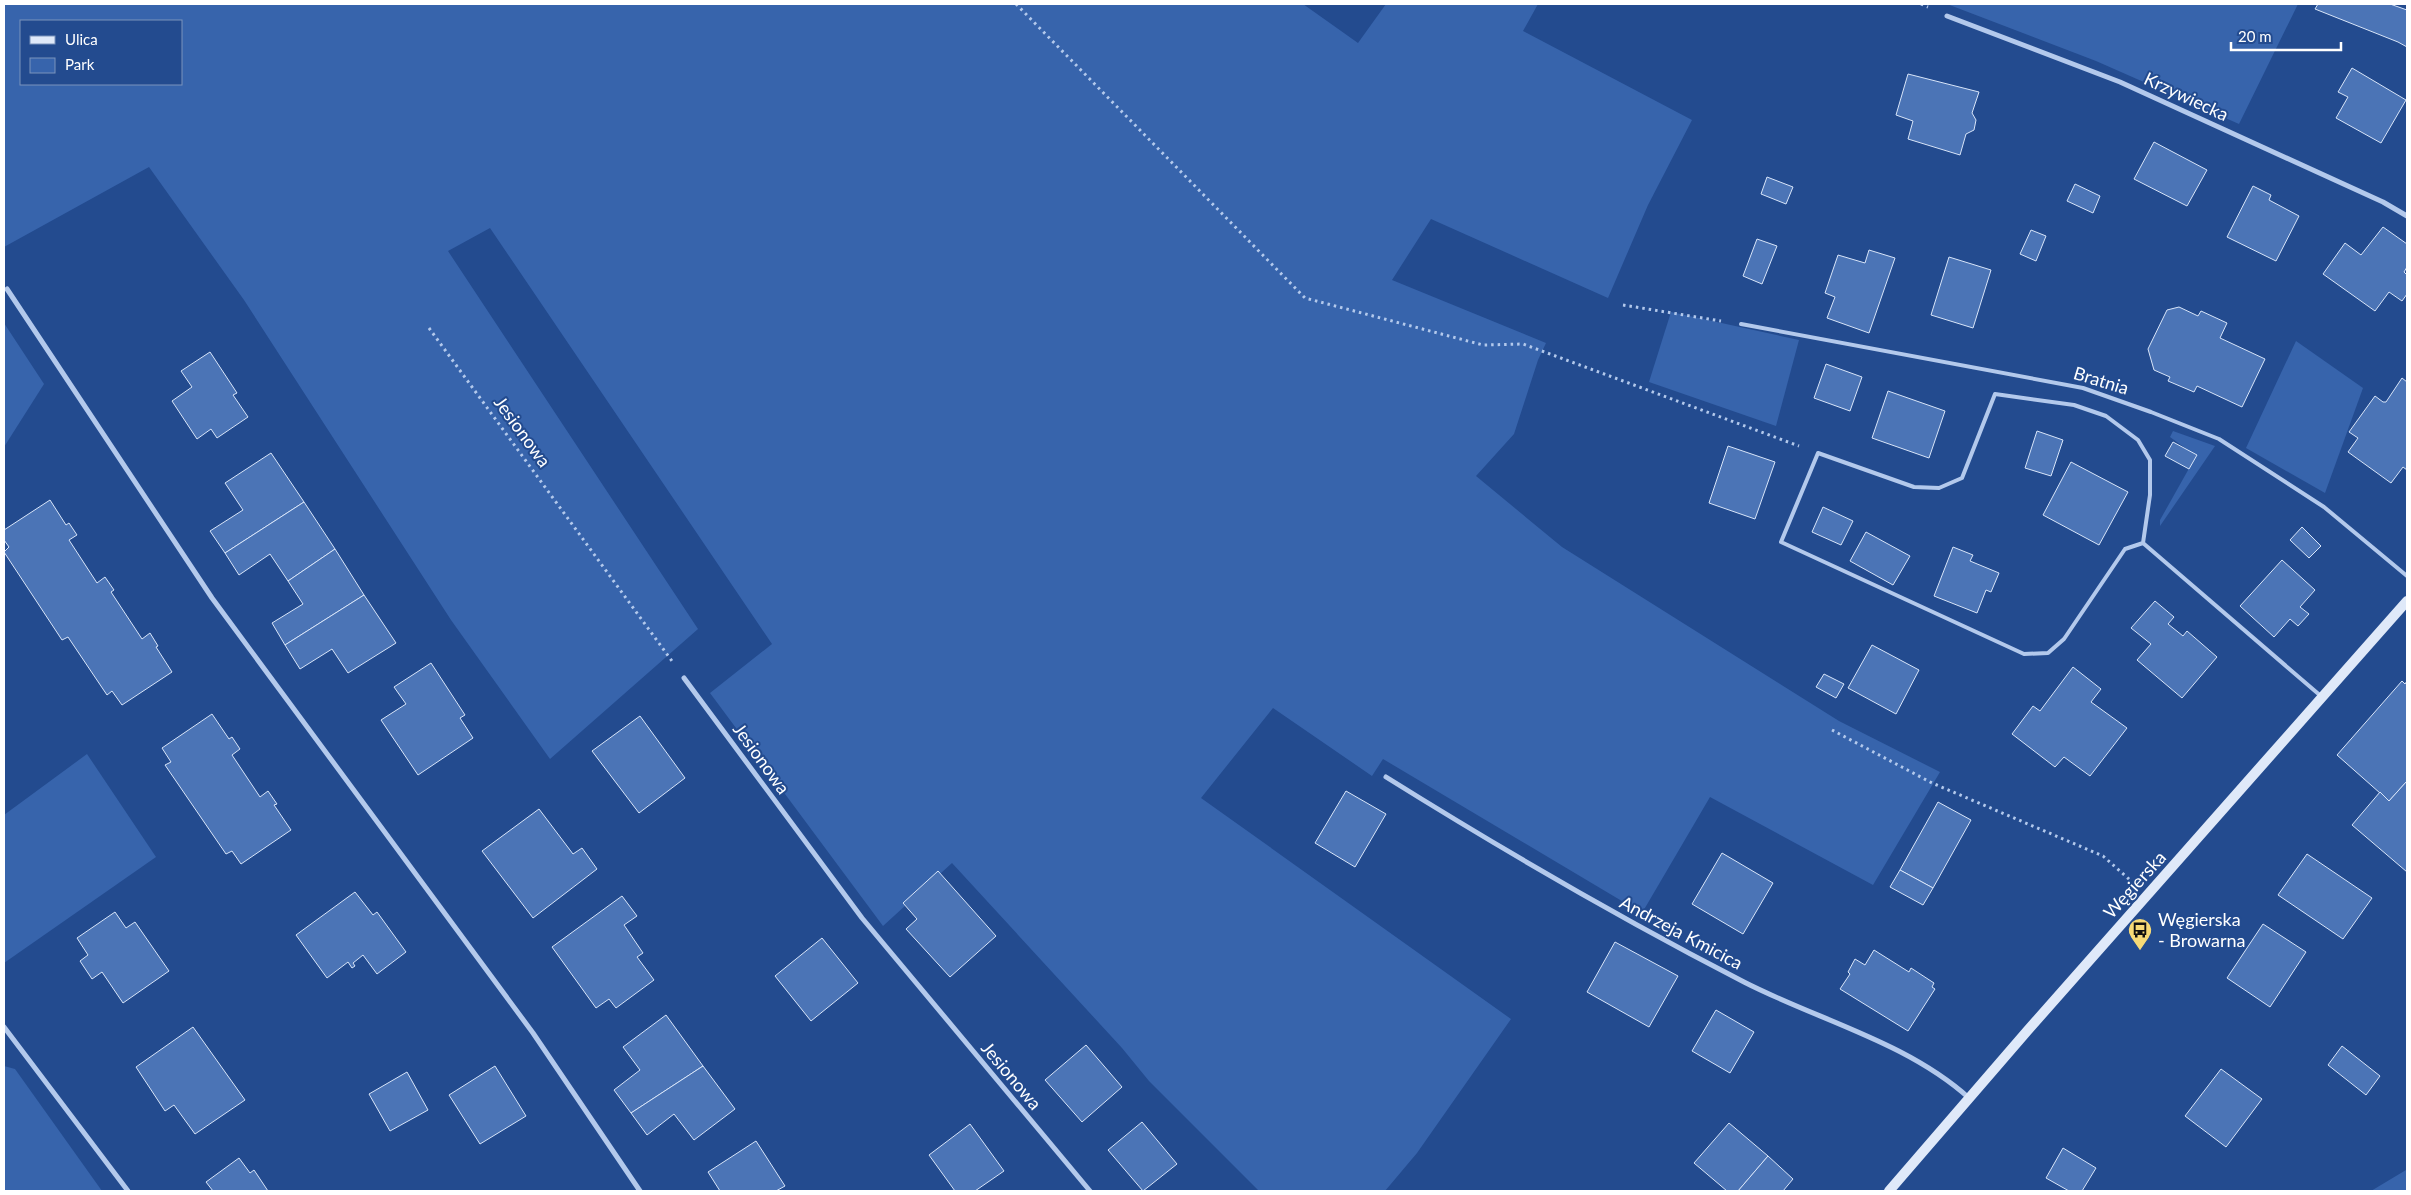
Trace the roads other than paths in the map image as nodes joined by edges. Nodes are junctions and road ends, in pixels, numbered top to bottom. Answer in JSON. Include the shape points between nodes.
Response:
{"nodes":[{"id":1,"x":1947,"y":16,"type":"dead end"},
{"id":2,"x":2407,"y":216,"type":"edge"},
{"id":3,"x":7,"y":290,"type":"dead end"},
{"id":4,"x":1741,"y":324,"type":"road end"},
{"id":5,"x":2143,"y":543,"type":"junction"},
{"id":6,"x":2407,"y":576,"type":"edge"},
{"id":7,"x":2407,"y":601,"type":"edge"},
{"id":8,"x":684,"y":678,"type":"road end"},
{"id":9,"x":2323,"y":698,"type":"junction"},
{"id":10,"x":1386,"y":777,"type":"dead end"},
{"id":11,"x":4,"y":1027,"type":"edge"},
{"id":12,"x":1969,"y":1098,"type":"junction"},
{"id":13,"x":128,"y":1191,"type":"edge"},
{"id":14,"x":640,"y":1191,"type":"edge"},
{"id":15,"x":1090,"y":1191,"type":"edge"},
{"id":16,"x":1889,"y":1191,"type":"edge"}],
"edges":[{"from":1,"to":2,"type":"street","name":"Krzywiecka","via":[[2120,82]]},
{"from":3,"to":14,"type":"street","via":[[212,598],[533,1033]]},
{"from":4,"to":6,"type":"lane","name":"Bratnia","via":[[2083,388],[2151,412],[2227,445],[2324,507]]},
{"from":5,"to":5,"type":"lane","via":[[2125,549],[2064,639],[2048,653],[2024,654],[1781,542],[1818,453],[1914,487],[1939,488],[1962,478],[1995,394],[2074,405],[2106,416],[2138,440],[2150,460],[2150,495]]},
{"from":5,"to":9,"type":"lane"},
{"from":7,"to":9,"type":"main road","name":"Węgierska"},
{"from":8,"to":15,"type":"street","name":"Jesionowa","via":[[862,918]]},
{"from":9,"to":12,"type":"main road","name":"Węgierska"},
{"from":10,"to":12,"type":"street","name":"Andrzeja Kmicica","via":[[1616,914],[1746,983],[1923,1063]]},
{"from":11,"to":13,"type":"street"},
{"from":12,"to":16,"type":"main road","name":"Węgierska"}]}
